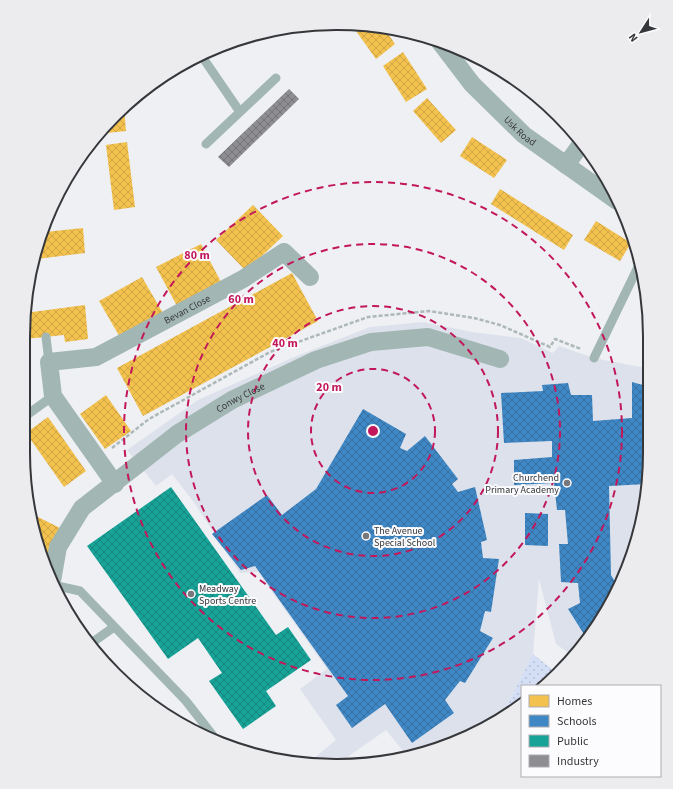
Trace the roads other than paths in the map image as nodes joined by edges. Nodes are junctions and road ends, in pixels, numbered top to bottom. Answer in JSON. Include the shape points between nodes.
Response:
{"nodes":[{"id":1,"x":446,"y":50,"type":"edge"},
{"id":2,"x":205,"y":60,"type":"edge"},
{"id":3,"x":276,"y":78,"type":"dead end"},
{"id":4,"x":240,"y":112,"type":"junction"},
{"id":5,"x":206,"y":144,"type":"dead end"},
{"id":6,"x":578,"y":148,"type":"edge"},
{"id":7,"x":566,"y":166,"type":"junction"},
{"id":8,"x":607,"y":194,"type":"edge"},
{"id":9,"x":636,"y":271,"type":"edge"},
{"id":10,"x":310,"y":277,"type":"dead end"},
{"id":11,"x":46,"y":337,"type":"dead end"},
{"id":12,"x":594,"y":358,"type":"dead end"},
{"id":13,"x":500,"y":359,"type":"dead end"},
{"id":14,"x":50,"y":362,"type":"junction"},
{"id":15,"x":53,"y":396,"type":"junction"},
{"id":16,"x":30,"y":413,"type":"edge"},
{"id":17,"x":114,"y":484,"type":"junction"},
{"id":18,"x":54,"y":571,"type":"edge"},
{"id":19,"x":61,"y":587,"type":"edge"},
{"id":20,"x":114,"y":627,"type":"junction"},
{"id":21,"x":94,"y":641,"type":"edge"},
{"id":22,"x":210,"y":731,"type":"edge"}],
"edges":[{"from":1,"to":7,"type":"street","name":"Usk Road","via":[[472,84],[524,135]]},
{"from":2,"to":4,"type":"lane"},
{"from":3,"to":4,"type":"lane"},
{"from":4,"to":5,"type":"lane"},
{"from":6,"to":7,"type":"street"},
{"from":7,"to":8,"type":"street","name":"Usk Road"},
{"from":9,"to":12,"type":"lane"},
{"from":10,"to":14,"type":"street","name":"Bevan Close","via":[[284,252],[243,279],[96,357]]},
{"from":11,"to":14,"type":"lane"},
{"from":13,"to":17,"type":"street","name":"Conwy Close","via":[[428,337],[371,342],[316,360],[232,400],[177,434]]},
{"from":14,"to":15,"type":"street"},
{"from":15,"to":16,"type":"lane"},
{"from":15,"to":17,"type":"street"},
{"from":17,"to":18,"type":"street","name":"Conwy Close","via":[[82,508],[58,547]]},
{"from":19,"to":20,"type":"lane","via":[[80,591]]},
{"from":20,"to":21,"type":"lane"},
{"from":20,"to":22,"type":"lane","via":[[186,701]]}]}
